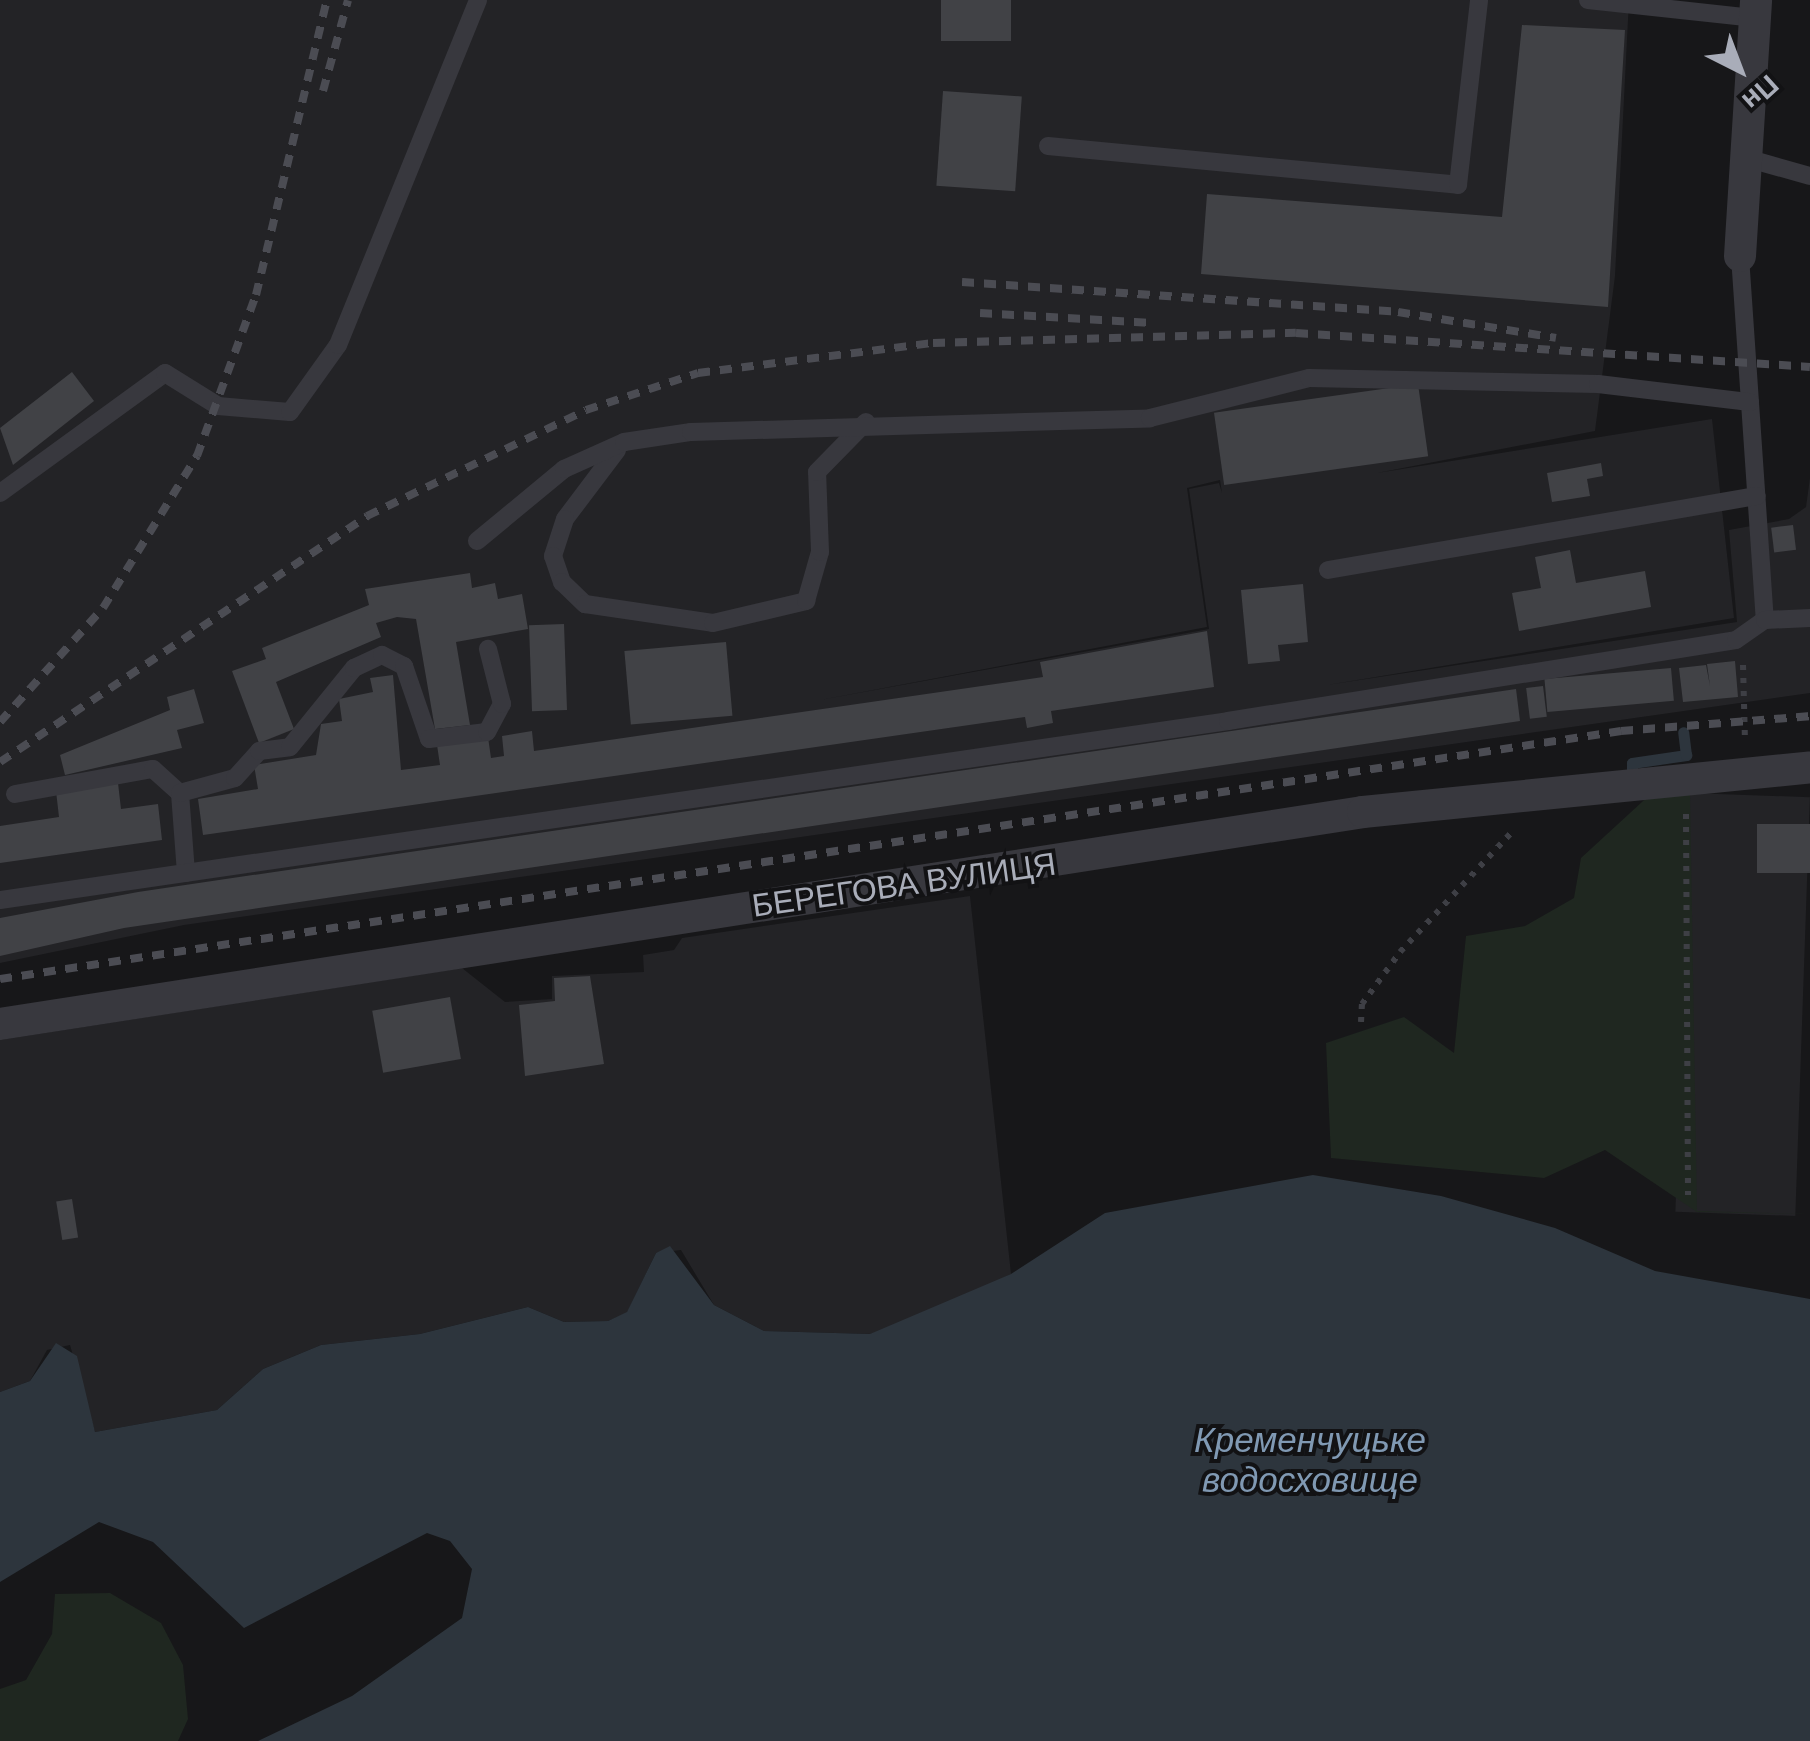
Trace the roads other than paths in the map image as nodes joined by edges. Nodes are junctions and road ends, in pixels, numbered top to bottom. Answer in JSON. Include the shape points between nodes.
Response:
{"nodes":[{"id":1,"x":478,"y":0,"type":"edge"},
{"id":2,"x":1479,"y":0,"type":"edge"},
{"id":3,"x":1588,"y":0,"type":"edge"},
{"id":4,"x":1756,"y":9,"type":"edge"},
{"id":5,"x":1048,"y":146,"type":"dead end"},
{"id":6,"x":1746,"y":158,"type":"junction"},
{"id":7,"x":1810,"y":176,"type":"edge"},
{"id":8,"x":1740,"y":256,"type":"joint"},
{"id":9,"x":1750,"y":402,"type":"junction"},
{"id":10,"x":866,"y":422,"type":"junction"},
{"id":11,"x":624,"y":442,"type":"junction"},
{"id":12,"x":0,"y":494,"type":"edge"},
{"id":13,"x":1756,"y":496,"type":"junction"},
{"id":14,"x":477,"y":541,"type":"dead end"},
{"id":15,"x":1328,"y":570,"type":"dead end"},
{"id":16,"x":1810,"y":618,"type":"edge"},
{"id":17,"x":1765,"y":620,"type":"junction"},
{"id":18,"x":488,"y":649,"type":"dead end"},
{"id":19,"x":1810,"y":767,"type":"edge"},
{"id":20,"x":180,"y":793,"type":"junction"},
{"id":21,"x":15,"y":794,"type":"dead end"},
{"id":22,"x":186,"y":873,"type":"junction"},
{"id":23,"x":0,"y":900,"type":"edge"},
{"id":24,"x":0,"y":1024,"type":"edge"}],
"edges":[{"from":1,"to":12,"type":"lane","via":[[338,345],[290,412],[218,406],[166,373]]},
{"from":2,"to":5,"type":"lane","via":[[1458,184]]},
{"from":3,"to":4,"type":"lane"},
{"from":4,"to":6,"type":"street"},
{"from":6,"to":7,"type":"lane"},
{"from":6,"to":8,"type":"street"},
{"from":8,"to":9,"type":"lane"},
{"from":9,"to":10,"type":"lane","via":[[1598,384],[1309,378],[1150,418]]},
{"from":9,"to":13,"type":"lane"},
{"from":10,"to":11,"type":"lane"},
{"from":10,"to":11,"type":"lane","via":[[818,472],[820,552],[806,601],[713,623],[585,604],[562,582],[553,556],[564,519]]},
{"from":11,"to":14,"type":"lane","via":[[564,469]]},
{"from":13,"to":15,"type":"lane"},
{"from":13,"to":17,"type":"lane"},
{"from":16,"to":17,"type":"lane"},
{"from":17,"to":22,"type":"lane","via":[[1742,638]]},
{"from":18,"to":20,"type":"lane","via":[[502,704],[487,732],[429,739],[404,666],[382,655],[354,668],[290,747],[259,751],[234,778]]},
{"from":19,"to":24,"type":"street","name":"БЕРЕГОВА ВУЛИЦЯ","via":[[1546,793],[536,935]]},
{"from":20,"to":21,"type":"lane","via":[[152,769]]},
{"from":20,"to":22,"type":"lane"},
{"from":22,"to":23,"type":"lane"}]}
